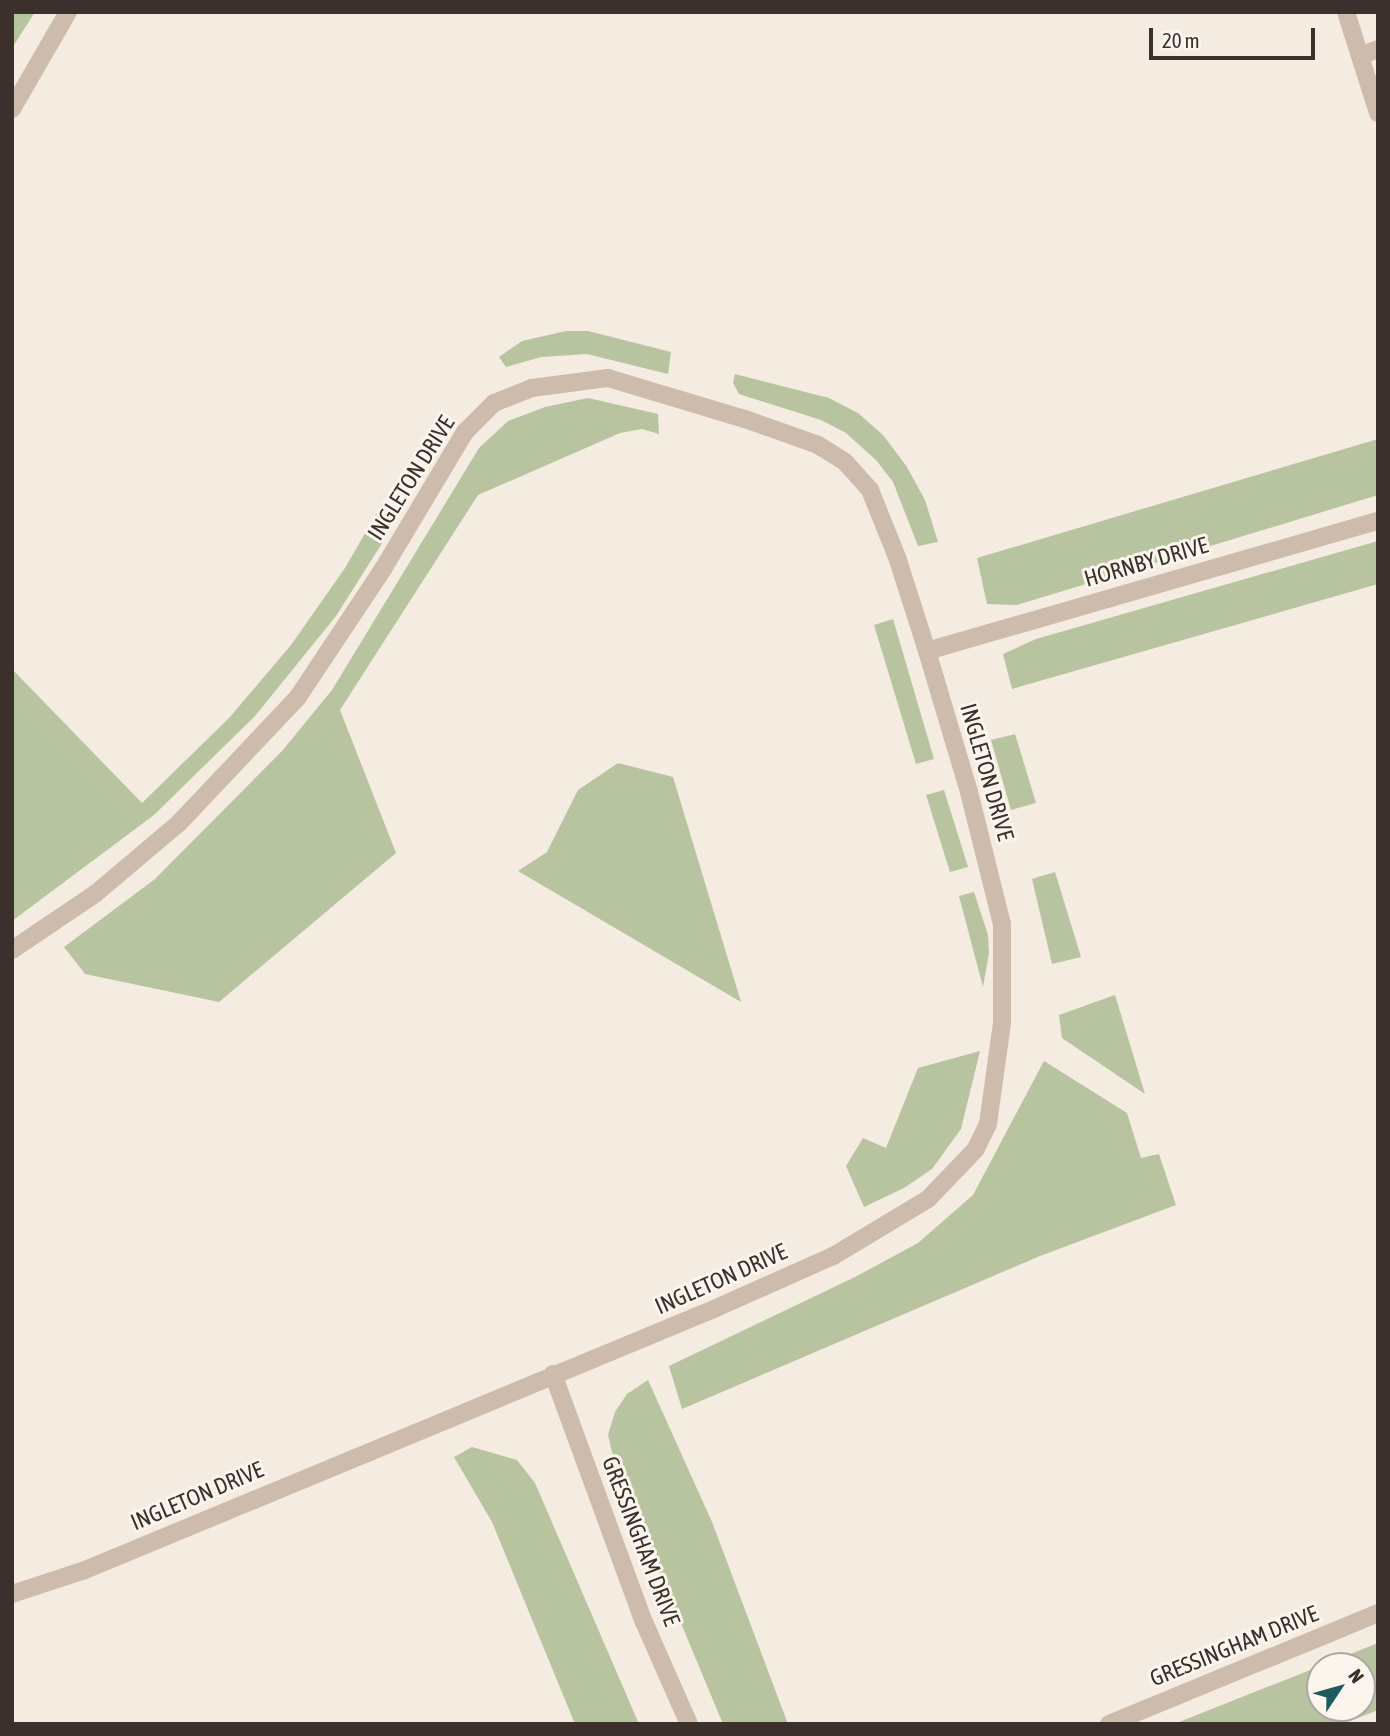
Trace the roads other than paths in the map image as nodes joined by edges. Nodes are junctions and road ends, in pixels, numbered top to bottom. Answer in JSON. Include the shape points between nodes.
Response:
{"nodes":[{"id":1,"x":68,"y":12,"type":"edge"},
{"id":2,"x":1346,"y":12,"type":"edge"},
{"id":3,"x":1369,"y":52,"type":"edge"},
{"id":4,"x":12,"y":108,"type":"edge"},
{"id":5,"x":1378,"y":113,"type":"edge"},
{"id":6,"x":1378,"y":521,"type":"edge"},
{"id":7,"x":927,"y":651,"type":"junction"},
{"id":8,"x":12,"y":950,"type":"edge"},
{"id":9,"x":553,"y":1374,"type":"junction"},
{"id":10,"x":12,"y":1594,"type":"edge"},
{"id":11,"x":1378,"y":1613,"type":"edge"},
{"id":12,"x":689,"y":1724,"type":"edge"},
{"id":13,"x":1109,"y":1724,"type":"edge"}],
"edges":[{"from":1,"to":4,"type":"street"},
{"from":2,"to":3,"type":"street"},
{"from":3,"to":5,"type":"street"},
{"from":6,"to":7,"type":"street","name":"HORNBY DRIVE"},
{"from":7,"to":8,"type":"street","name":"INGLETON DRIVE","via":[[870,490],[845,462],[818,445],[745,419],[608,378],[532,388],[494,403],[465,432],[383,569],[298,697],[179,823],[95,894]]},
{"from":7,"to":9,"type":"street","name":"INGLETON DRIVE","via":[[1002,923],[1002,1023],[988,1124],[976,1149],[928,1199],[833,1256]]},
{"from":9,"to":10,"type":"street","name":"INGLETON DRIVE","via":[[85,1570]]},
{"from":9,"to":12,"type":"street","name":"GRESSINGHAM DRIVE","via":[[644,1622]]},
{"from":11,"to":13,"type":"street","name":"GRESSINGHAM DRIVE"}]}
